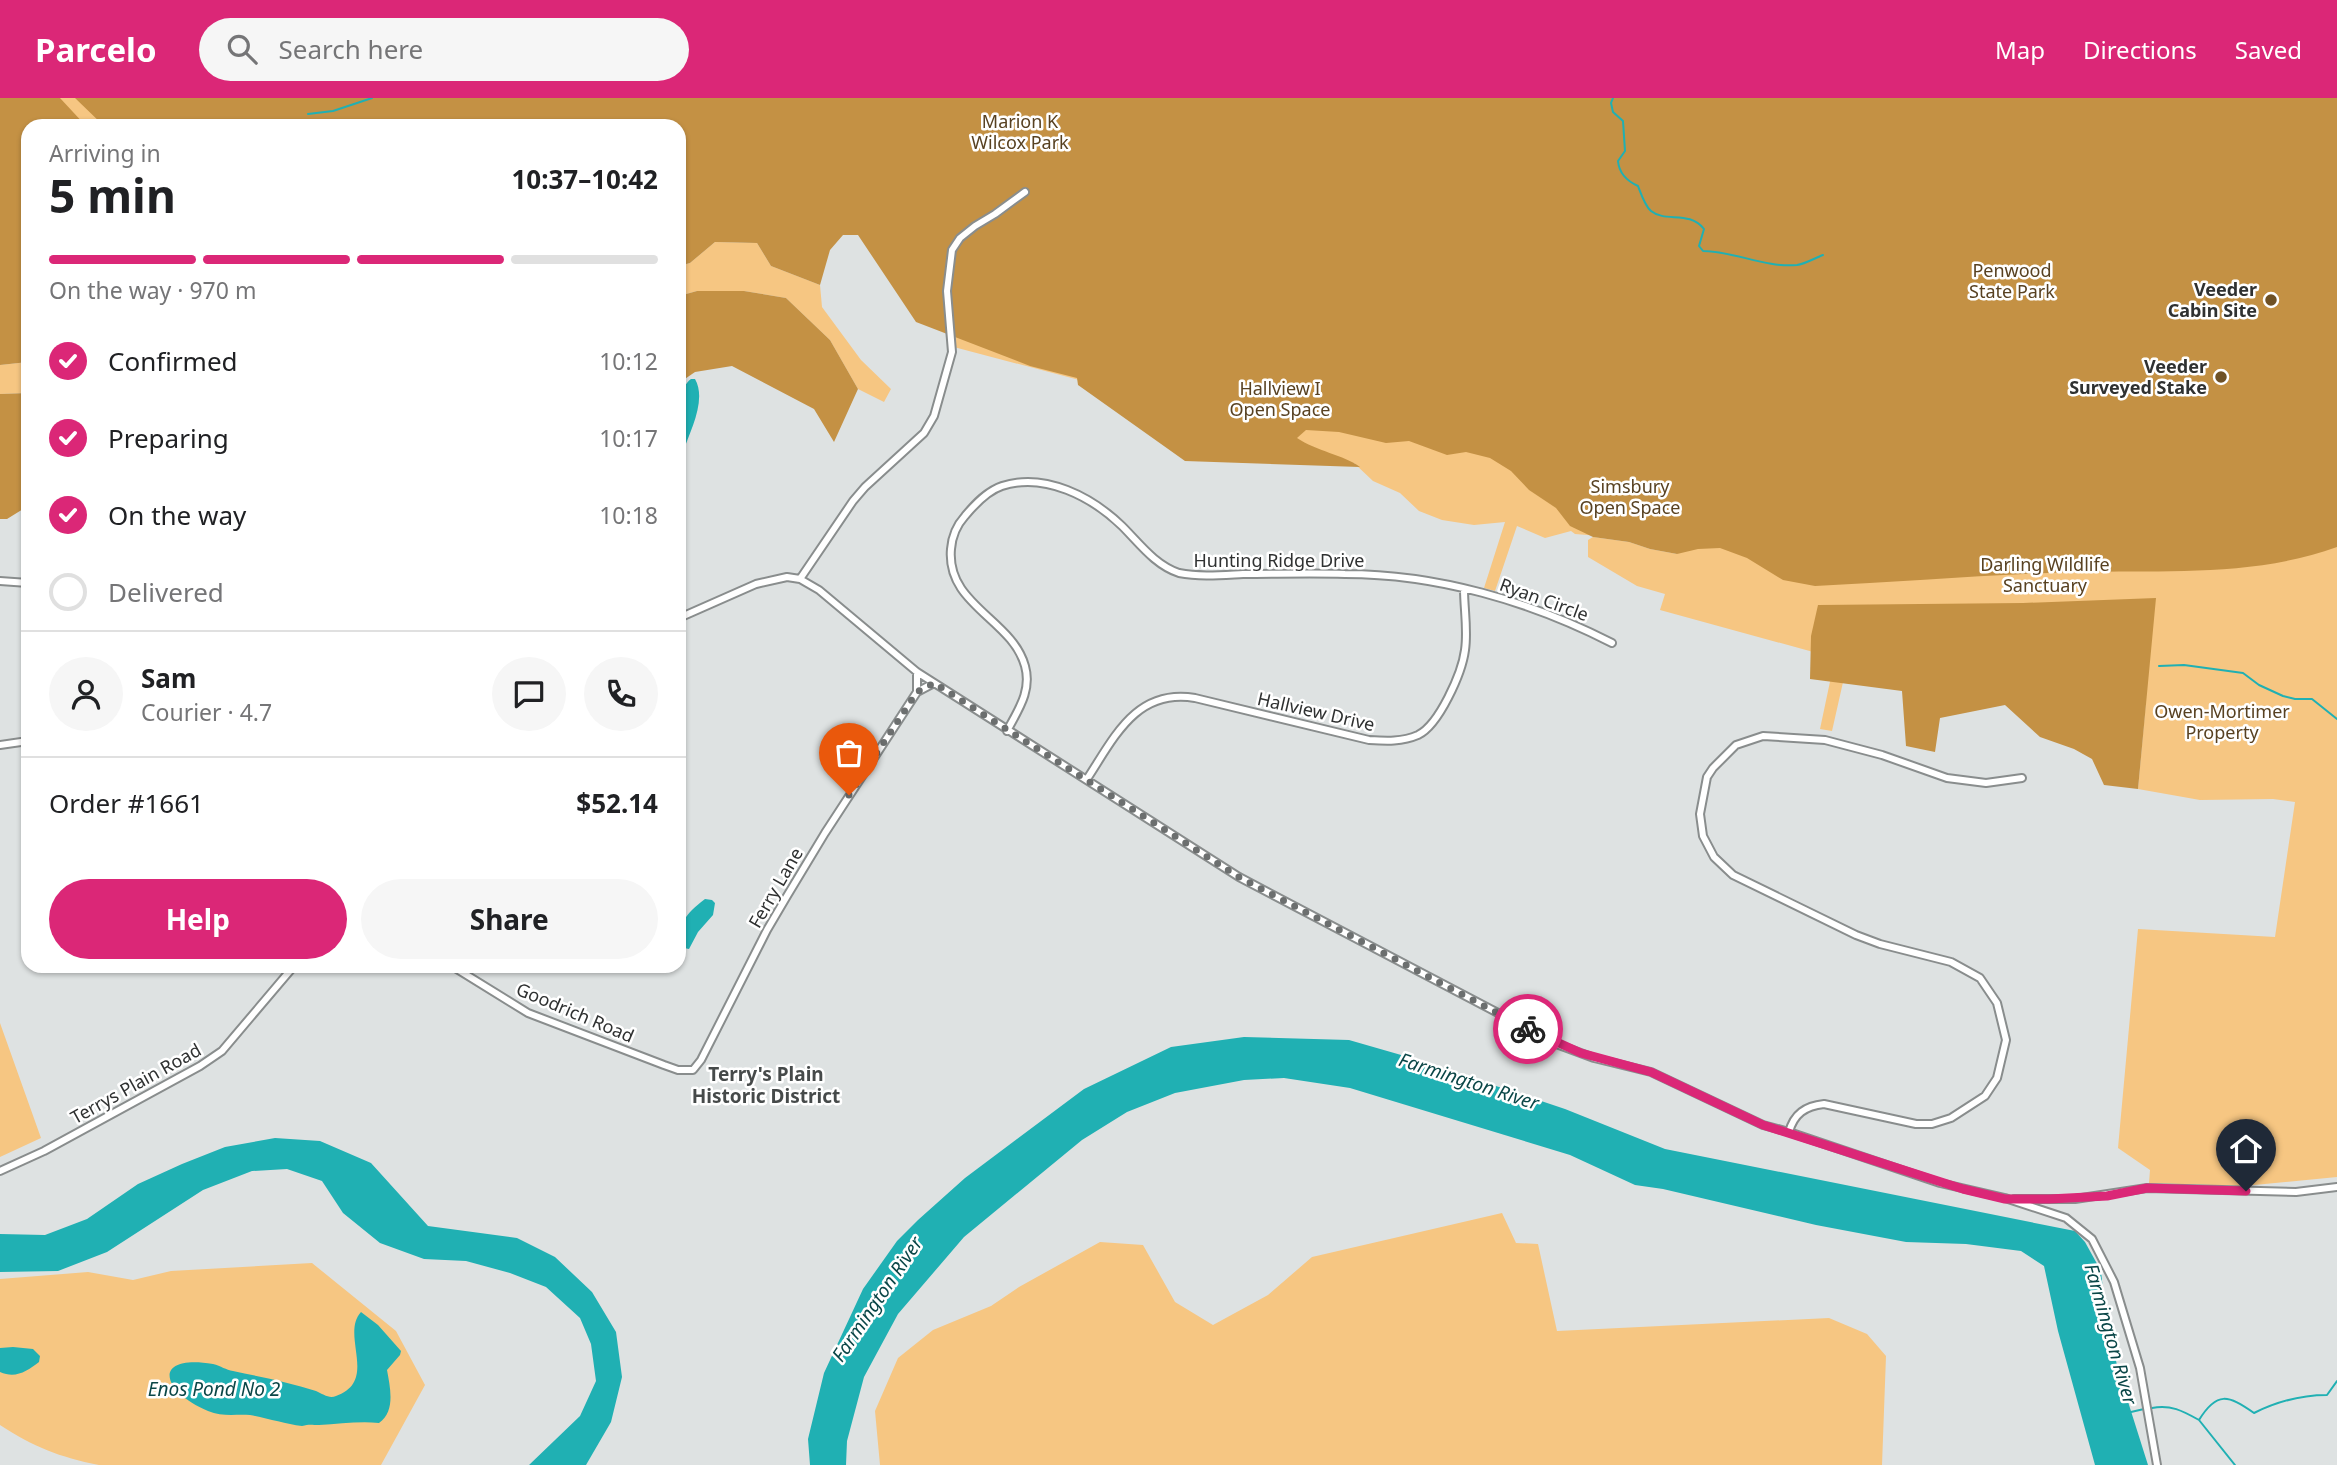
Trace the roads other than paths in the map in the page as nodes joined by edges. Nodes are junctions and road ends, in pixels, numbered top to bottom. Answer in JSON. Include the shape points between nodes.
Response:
{"nodes":[{"id":1,"x":1025,"y":192,"type":"dead end"},
{"id":2,"x":800,"y":579,"type":"junction"},
{"id":3,"x":0,"y":580,"type":"edge"},
{"id":4,"x":21,"y":582,"type":"edge"},
{"id":5,"x":1464,"y":589,"type":"junction"},
{"id":6,"x":686,"y":615,"type":"edge"},
{"id":7,"x":1612,"y":643,"type":"dead end"},
{"id":8,"x":918,"y":672,"type":"junction"},
{"id":9,"x":934,"y":683,"type":"junction"},
{"id":10,"x":917,"y":692,"type":"junction"},
{"id":11,"x":1007,"y":731,"type":"junction"},
{"id":12,"x":21,"y":742,"type":"edge"},
{"id":13,"x":0,"y":744,"type":"edge"},
{"id":14,"x":2022,"y":778,"type":"dead end"},
{"id":15,"x":1087,"y":779,"type":"junction"},
{"id":16,"x":288,"y":973,"type":"edge"},
{"id":17,"x":463,"y":973,"type":"edge"},
{"id":18,"x":693,"y":1070,"type":"joint"},
{"id":19,"x":1789,"y":1132,"type":"junction"},
{"id":20,"x":0,"y":1171,"type":"edge"},
{"id":21,"x":2337,"y":1187,"type":"edge"},
{"id":22,"x":2005,"y":1199,"type":"junction"},
{"id":23,"x":2157,"y":1465,"type":"edge"}],
"edges":[{"from":1,"to":2,"type":"street","via":[[975,226],[952,250],[947,291],[953,352],[930,424],[853,501]]},
{"from":2,"to":6,"type":"street","via":[[756,584]]},
{"from":2,"to":8,"type":"street"},
{"from":3,"to":4,"type":"street"},
{"from":5,"to":7,"type":"street","name":"Ryan Circle","via":[[1539,610]]},
{"from":5,"to":11,"type":"street","name":"Hunting Ridge Drive","via":[[1367,575],[1179,573],[1162,565],[1086,498],[1047,485],[1002,486],[961,520],[950,557],[962,591],[1010,637],[1025,668],[1024,699]]},
{"from":5,"to":15,"type":"street","name":"Hallview Drive","via":[[1465,653],[1444,704],[1420,734],[1395,741],[1369,740],[1195,698],[1168,696],[1128,718]]},
{"from":8,"to":9,"type":"street"},
{"from":8,"to":10,"type":"street"},
{"from":9,"to":10,"type":"street","name":"Ferry Lane"},
{"from":9,"to":11,"type":"street"},
{"from":10,"to":18,"type":"street","name":"Ferry Lane","via":[[793,885]]},
{"from":11,"to":15,"type":"street"},
{"from":12,"to":13,"type":"street"},
{"from":14,"to":19,"type":"street","via":[[1986,783],[1947,778],[1882,755],[1807,737],[1763,736],[1736,745],[1707,777],[1701,826],[1721,865],[1745,882],[1856,935],[1951,962],[1980,978],[1997,1003],[2004,1027],[1997,1078],[1985,1096],[1951,1118],[1916,1124],[1824,1104],[1800,1112]]},
{"from":15,"to":19,"type":"street","via":[[1239,877],[1559,1045],[1651,1072],[1763,1125]]},
{"from":16,"to":20,"type":"street","name":"Terrys Plain Road","via":[[222,1051]]},
{"from":17,"to":18,"type":"street","name":"Goodrich Road","via":[[528,1013],[678,1070]]},
{"from":19,"to":22,"type":"street","via":[[1940,1183]]},
{"from":21,"to":22,"type":"street","via":[[2296,1192],[2147,1188],[2075,1199]]},
{"from":22,"to":23,"type":"street","via":[[2066,1218],[2092,1238],[2124,1313],[2140,1367]]}]}
